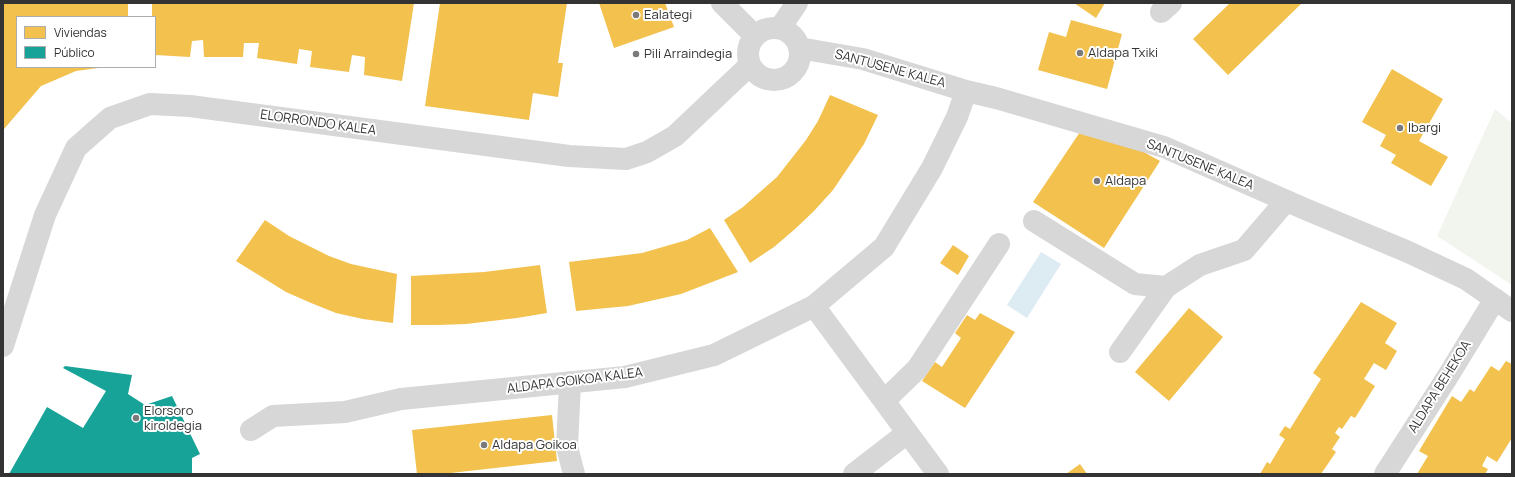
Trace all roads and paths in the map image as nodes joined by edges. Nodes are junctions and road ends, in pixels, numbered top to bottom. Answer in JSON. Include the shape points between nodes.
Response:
{"nodes":[{"id":1,"x":722,"y":3,"type":"edge"},
{"id":2,"x":797,"y":3,"type":"edge"},
{"id":3,"x":780,"y":28,"type":"junction"},
{"id":4,"x":755,"y":36,"type":"junction"},
{"id":5,"x":799,"y":48,"type":"junction"},
{"id":6,"x":750,"y":65,"type":"junction"},
{"id":7,"x":966,"y":91,"type":"junction"},
{"id":8,"x":1286,"y":200,"type":"junction"},
{"id":9,"x":1034,"y":221,"type":"dead end"},
{"id":10,"x":999,"y":244,"type":"dead end"},
{"id":11,"x":1166,"y":287,"type":"junction"},
{"id":12,"x":1503,"y":305,"type":"edge"},
{"id":13,"x":814,"y":306,"type":"junction"},
{"id":14,"x":3,"y":346,"type":"edge"},
{"id":15,"x":1120,"y":352,"type":"dead end"},
{"id":16,"x":570,"y":382,"type":"junction"},
{"id":17,"x":884,"y":401,"type":"junction"},
{"id":18,"x":252,"y":430,"type":"dead end"},
{"id":19,"x":907,"y":432,"type":"junction"},
{"id":20,"x":574,"y":474,"type":"edge"},
{"id":21,"x":854,"y":474,"type":"edge"},
{"id":22,"x":938,"y":474,"type":"edge"},
{"id":23,"x":1385,"y":474,"type":"edge"}],
"edges":[{"from":1,"to":4,"type":"street"},
{"from":2,"to":3,"type":"street"},
{"from":3,"to":4,"type":"street","via":[[767,28]]},
{"from":3,"to":5,"type":"street","via":[[794,37]]},
{"from":4,"to":6,"type":"street","via":[[748,50]]},
{"from":5,"to":6,"type":"street","via":[[798,64],[793,72],[784,77],[765,78]]},
{"from":5,"to":7,"type":"street","name":"SANTUSENE KALEA","via":[[863,59]]},
{"from":6,"to":14,"type":"street","name":"ELORRONDO KALEA","via":[[675,136],[647,152],[626,159],[570,156],[190,106],[150,104],[110,118],[76,148],[45,215]]},
{"from":7,"to":8,"type":"street","name":"SANTUSENE KALEA","via":[[1164,147]]},
{"from":7,"to":13,"type":"street","name":"ALDAPA GOIKOA KALEA","via":[[957,117],[932,168],[884,247]]},
{"from":8,"to":11,"type":"street","via":[[1244,250],[1200,265]]},
{"from":8,"to":12,"type":"street","name":"SANTUSENE KALEA","via":[[1459,276]]},
{"from":9,"to":11,"type":"street","via":[[1135,284]]},
{"from":10,"to":17,"type":"street","via":[[917,369]]},
{"from":11,"to":15,"type":"street"},
{"from":12,"to":23,"type":"street","name":"ALDAPA BEHEKOA","via":[[1448,376]]},
{"from":13,"to":16,"type":"street","name":"ALDAPA GOIKOA KALEA","via":[[714,356],[625,377]]},
{"from":13,"to":17,"type":"street"},
{"from":16,"to":18,"type":"street","name":"ALDAPA GOIKOA KALEA","via":[[401,399],[345,412],[273,416]]},
{"from":16,"to":20,"type":"street","via":[[567,447]]},
{"from":17,"to":19,"type":"street"},
{"from":19,"to":21,"type":"street"},
{"from":19,"to":22,"type":"street"}]}
